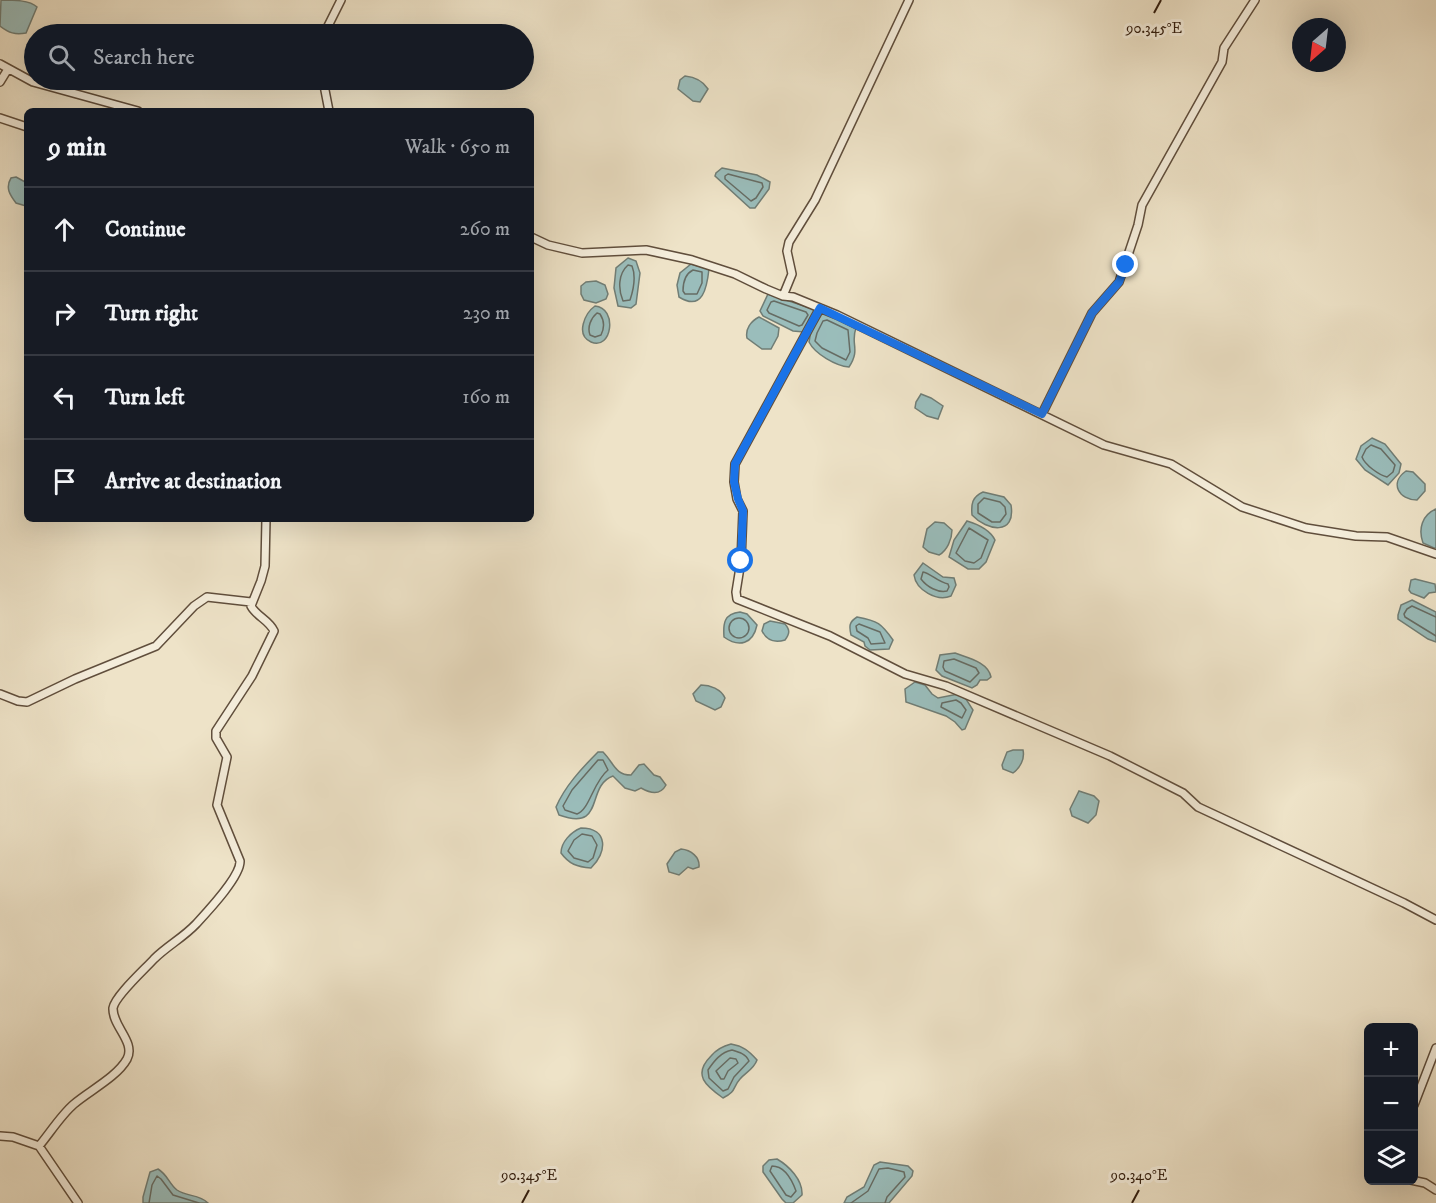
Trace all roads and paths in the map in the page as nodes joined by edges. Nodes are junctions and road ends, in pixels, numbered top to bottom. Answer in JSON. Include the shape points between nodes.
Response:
{"nodes":[{"id":1,"x":341,"y":0,"type":"edge"},
{"id":2,"x":909,"y":0,"type":"edge"},
{"id":3,"x":1255,"y":0,"type":"edge"},
{"id":4,"x":329,"y":24,"type":"edge"},
{"id":5,"x":0,"y":64,"type":"edge"},
{"id":6,"x":8,"y":69,"type":"junction"},
{"id":7,"x":24,"y":77,"type":"edge"},
{"id":8,"x":0,"y":82,"type":"edge"},
{"id":9,"x":62,"y":90,"type":"edge"},
{"id":10,"x":325,"y":90,"type":"edge"},
{"id":11,"x":127,"y":108,"type":"edge"},
{"id":12,"x":328,"y":108,"type":"edge"},
{"id":13,"x":0,"y":118,"type":"edge"},
{"id":14,"x":24,"y":126,"type":"edge"},
{"id":15,"x":534,"y":238,"type":"edge"},
{"id":16,"x":783,"y":296,"type":"junction"},
{"id":17,"x":820,"y":308,"type":"junction"},
{"id":18,"x":1042,"y":414,"type":"junction"},
{"id":19,"x":266,"y":522,"type":"edge"},
{"id":20,"x":1436,"y":554,"type":"edge"},
{"id":21,"x":251,"y":602,"type":"junction"},
{"id":22,"x":0,"y":694,"type":"edge"},
{"id":23,"x":1436,"y":920,"type":"edge"},
{"id":24,"x":1436,"y":1048,"type":"edge"},
{"id":25,"x":1418,"y":1093,"type":"edge"},
{"id":26,"x":0,"y":1136,"type":"edge"},
{"id":27,"x":39,"y":1146,"type":"junction"},
{"id":28,"x":1418,"y":1182,"type":"edge"},
{"id":29,"x":1436,"y":1190,"type":"edge"},
{"id":30,"x":78,"y":1203,"type":"edge"}],
"edges":[{"from":1,"to":4,"type":"street"},
{"from":2,"to":16,"type":"street","via":[[815,200],[789,242],[792,274]]},
{"from":3,"to":18,"type":"street","via":[[1224,48],[1222,62],[1142,205],[1119,282],[1092,313]]},
{"from":5,"to":6,"type":"street"},
{"from":6,"to":7,"type":"street"},
{"from":6,"to":8,"type":"street"},
{"from":9,"to":11,"type":"street"},
{"from":10,"to":12,"type":"street"},
{"from":13,"to":14,"type":"street"},
{"from":15,"to":16,"type":"street","via":[[582,253],[646,250],[692,260]]},
{"from":16,"to":17,"type":"street"},
{"from":17,"to":18,"type":"street"},
{"from":17,"to":23,"type":"street","via":[[735,464],[734,482],[743,511],[737,599],[830,636],[905,674],[946,686],[1110,756],[1183,793],[1198,807]]},
{"from":18,"to":20,"type":"street","via":[[1104,445],[1171,464],[1242,507],[1312,529],[1387,537]]},
{"from":19,"to":21,"type":"street","via":[[265,566]]},
{"from":21,"to":22,"type":"street","via":[[207,597],[156,646],[27,702]]},
{"from":21,"to":27,"type":"street","via":[[253,611],[274,631],[252,676],[216,731],[228,757],[217,805],[240,866],[195,924],[117,999],[114,1017],[128,1047],[127,1059],[72,1105]]},
{"from":24,"to":25,"type":"street"},
{"from":26,"to":27,"type":"street"},
{"from":27,"to":30,"type":"street"},
{"from":28,"to":29,"type":"street"}]}
